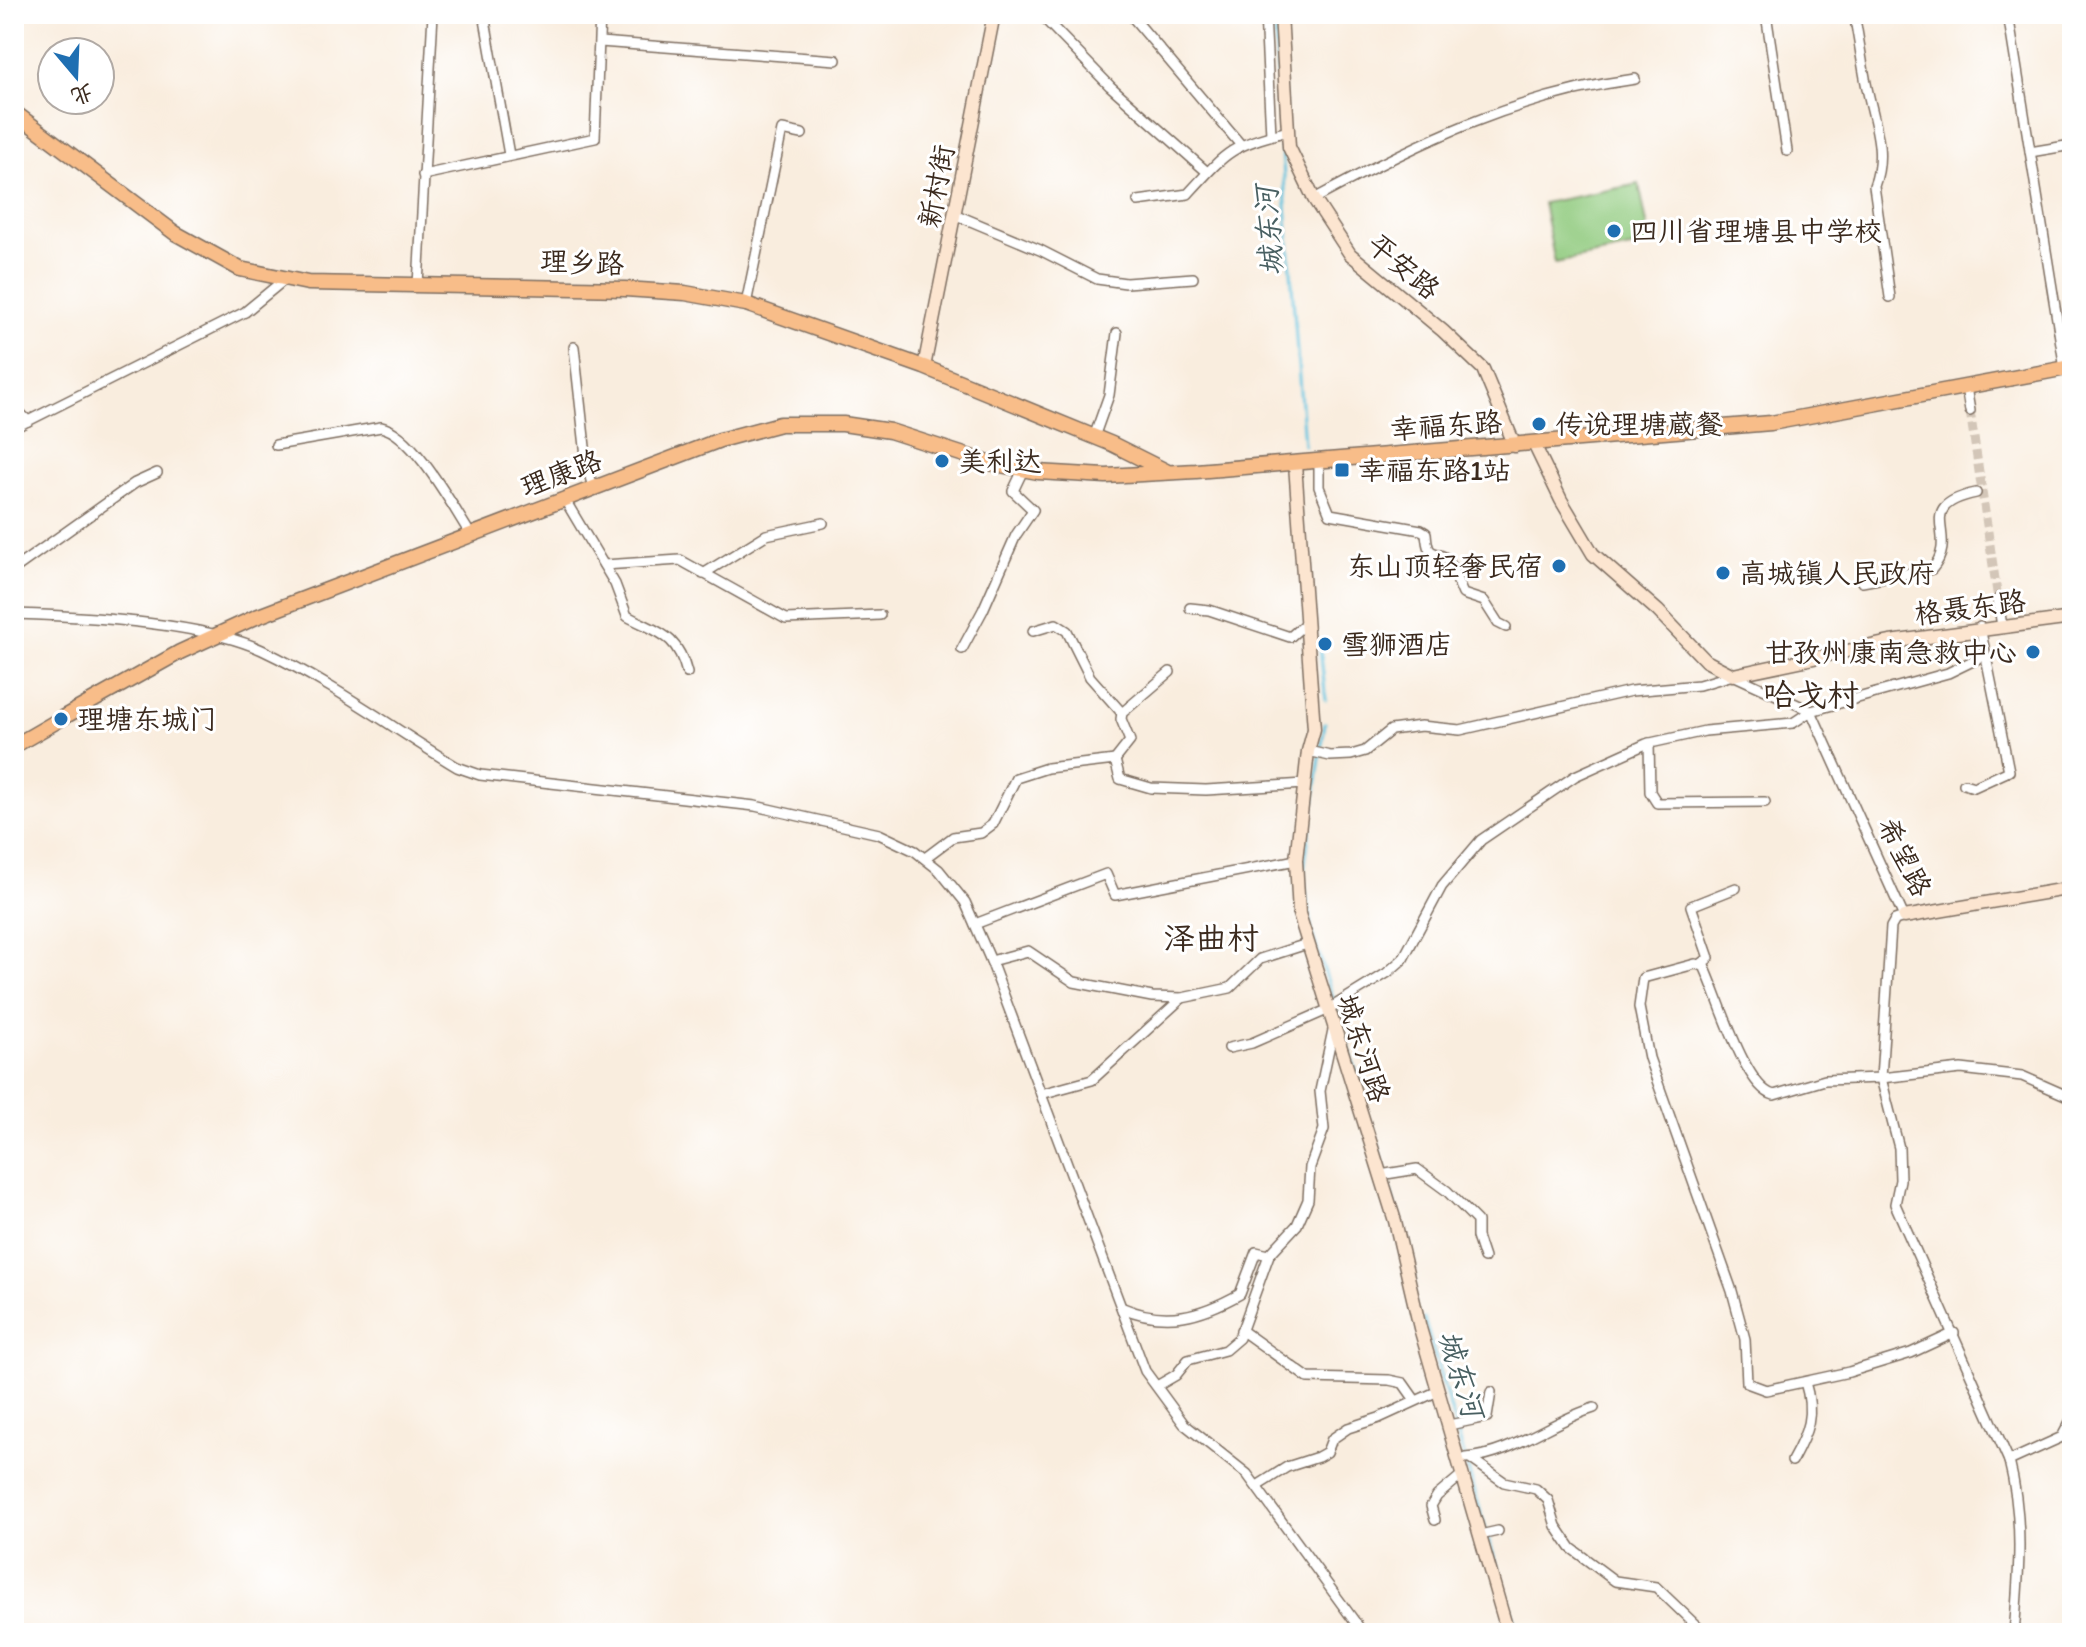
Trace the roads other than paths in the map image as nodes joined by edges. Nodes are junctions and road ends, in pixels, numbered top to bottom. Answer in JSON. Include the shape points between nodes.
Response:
{"nodes":[{"id":1,"x":433,"y":14,"type":"edge"},
{"id":2,"x":484,"y":14,"type":"edge"},
{"id":3,"x":600,"y":14,"type":"edge"},
{"id":4,"x":994,"y":14,"type":"edge"},
{"id":5,"x":1040,"y":14,"type":"edge"},
{"id":6,"x":1130,"y":14,"type":"edge"},
{"id":7,"x":1265,"y":14,"type":"edge"},
{"id":8,"x":1281,"y":14,"type":"edge"},
{"id":9,"x":1766,"y":14,"type":"edge"},
{"id":10,"x":1854,"y":14,"type":"edge"},
{"id":11,"x":2008,"y":14,"type":"edge"},
{"id":12,"x":600,"y":42,"type":"junction"},
{"id":13,"x":836,"y":60,"type":"dead end"},
{"id":14,"x":1635,"y":79,"type":"dead end"},
{"id":15,"x":14,"y":112,"type":"edge"},
{"id":16,"x":1281,"y":133,"type":"junction"},
{"id":17,"x":802,"y":134,"type":"dead end"},
{"id":18,"x":1240,"y":144,"type":"junction"},
{"id":19,"x":2072,"y":145,"type":"edge"},
{"id":20,"x":1787,"y":151,"type":"dead end"},
{"id":21,"x":2030,"y":152,"type":"junction"},
{"id":22,"x":509,"y":155,"type":"junction"},
{"id":23,"x":1206,"y":171,"type":"junction"},
{"id":24,"x":423,"y":175,"type":"junction"},
{"id":25,"x":1314,"y":199,"type":"junction"},
{"id":26,"x":1138,"y":201,"type":"dead end"},
{"id":27,"x":954,"y":214,"type":"junction"},
{"id":28,"x":1193,"y":278,"type":"dead end"},
{"id":29,"x":285,"y":279,"type":"junction"},
{"id":30,"x":418,"y":285,"type":"junction"},
{"id":31,"x":1890,"y":297,"type":"dead end"},
{"id":32,"x":746,"y":304,"type":"junction"},
{"id":33,"x":1117,"y":333,"type":"dead end"},
{"id":34,"x":574,"y":347,"type":"dead end"},
{"id":35,"x":924,"y":367,"type":"junction"},
{"id":36,"x":2068,"y":368,"type":"edge"},
{"id":37,"x":1966,"y":387,"type":"junction"},
{"id":38,"x":14,"y":407,"type":"edge"},
{"id":39,"x":1970,"y":411,"type":"tunnel mouth"},
{"id":40,"x":28,"y":421,"type":"junction"},
{"id":41,"x":14,"y":428,"type":"edge"},
{"id":42,"x":1094,"y":437,"type":"junction"},
{"id":43,"x":1112,"y":444,"type":"junction"},
{"id":44,"x":1534,"y":444,"type":"junction"},
{"id":45,"x":276,"y":445,"type":"dead end"},
{"id":46,"x":1515,"y":446,"type":"junction"},
{"id":47,"x":1319,"y":461,"type":"junction"},
{"id":48,"x":1295,"y":464,"type":"junction"},
{"id":49,"x":1023,"y":470,"type":"junction"},
{"id":50,"x":1167,"y":472,"type":"junction"},
{"id":51,"x":157,"y":473,"type":"dead end"},
{"id":52,"x":1106,"y":476,"type":"junction"},
{"id":53,"x":593,"y":488,"type":"junction"},
{"id":54,"x":1976,"y":493,"type":"dead end"},
{"id":55,"x":565,"y":500,"type":"junction"},
{"id":56,"x":823,"y":523,"type":"dead end"},
{"id":57,"x":471,"y":535,"type":"junction"},
{"id":58,"x":604,"y":565,"type":"junction"},
{"id":59,"x":14,"y":569,"type":"edge"},
{"id":60,"x":703,"y":574,"type":"junction"},
{"id":61,"x":1862,"y":582,"type":"dead end"},
{"id":62,"x":1998,"y":599,"type":"tunnel mouth"},
{"id":63,"x":1190,"y":608,"type":"dead end"},
{"id":64,"x":14,"y":614,"type":"edge"},
{"id":65,"x":880,"y":615,"type":"dead end"},
{"id":66,"x":2072,"y":618,"type":"edge"},
{"id":67,"x":1307,"y":622,"type":"junction"},
{"id":68,"x":1506,"y":627,"type":"dead end"},
{"id":69,"x":1980,"y":627,"type":"junction"},
{"id":70,"x":2002,"y":627,"type":"junction"},
{"id":71,"x":1033,"y":631,"type":"dead end"},
{"id":72,"x":216,"y":636,"type":"junction"},
{"id":73,"x":962,"y":649,"type":"dead end"},
{"id":74,"x":1985,"y":655,"type":"junction"},
{"id":75,"x":1170,"y":672,"type":"dead end"},
{"id":76,"x":687,"y":673,"type":"dead end"},
{"id":77,"x":1733,"y":675,"type":"junction"},
{"id":78,"x":1811,"y":711,"type":"junction"},
{"id":79,"x":1122,"y":713,"type":"junction"},
{"id":80,"x":1649,"y":743,"type":"junction"},
{"id":81,"x":14,"y":746,"type":"edge"},
{"id":82,"x":1315,"y":752,"type":"junction"},
{"id":83,"x":1115,"y":760,"type":"junction"},
{"id":84,"x":1305,"y":784,"type":"junction"},
{"id":85,"x":1964,"y":784,"type":"dead end"},
{"id":86,"x":1765,"y":802,"type":"dead end"},
{"id":87,"x":925,"y":858,"type":"junction"},
{"id":88,"x":1296,"y":860,"type":"junction"},
{"id":89,"x":1736,"y":888,"type":"dead end"},
{"id":90,"x":2072,"y":888,"type":"edge"},
{"id":91,"x":1904,"y":917,"type":"junction"},
{"id":92,"x":975,"y":924,"type":"junction"},
{"id":93,"x":1307,"y":944,"type":"junction"},
{"id":94,"x":991,"y":961,"type":"junction"},
{"id":95,"x":1701,"y":964,"type":"junction"},
{"id":96,"x":1182,"y":998,"type":"junction"},
{"id":97,"x":1329,"y":1009,"type":"junction"},
{"id":98,"x":1333,"y":1030,"type":"junction"},
{"id":99,"x":1229,"y":1048,"type":"dead end"},
{"id":100,"x":1881,"y":1078,"type":"junction"},
{"id":101,"x":1041,"y":1094,"type":"junction"},
{"id":102,"x":2072,"y":1098,"type":"edge"},
{"id":103,"x":1386,"y":1174,"type":"junction"},
{"id":104,"x":1269,"y":1255,"type":"junction"},
{"id":105,"x":1484,"y":1258,"type":"dead end"},
{"id":106,"x":1123,"y":1308,"type":"junction"},
{"id":107,"x":1241,"y":1330,"type":"junction"},
{"id":108,"x":1954,"y":1333,"type":"junction"},
{"id":109,"x":1805,"y":1382,"type":"junction"},
{"id":110,"x":1157,"y":1386,"type":"junction"},
{"id":111,"x":1438,"y":1391,"type":"junction"},
{"id":112,"x":1491,"y":1392,"type":"dead end"},
{"id":113,"x":1415,"y":1400,"type":"junction"},
{"id":114,"x":1594,"y":1408,"type":"dead end"},
{"id":115,"x":2072,"y":1418,"type":"edge"},
{"id":116,"x":1454,"y":1424,"type":"junction"},
{"id":117,"x":1464,"y":1458,"type":"junction"},
{"id":118,"x":1792,"y":1461,"type":"dead end"},
{"id":119,"x":2009,"y":1461,"type":"junction"},
{"id":120,"x":1463,"y":1474,"type":"junction"},
{"id":121,"x":1257,"y":1486,"type":"junction"},
{"id":122,"x":1435,"y":1520,"type":"dead end"},
{"id":123,"x":1498,"y":1531,"type":"dead end"},
{"id":124,"x":1480,"y":1535,"type":"junction"},
{"id":125,"x":1363,"y":1633,"type":"edge"},
{"id":126,"x":1508,"y":1633,"type":"edge"},
{"id":127,"x":1704,"y":1633,"type":"edge"},
{"id":128,"x":2014,"y":1633,"type":"edge"}],
"edges":[{"from":1,"to":24,"type":"street"},
{"from":2,"to":22,"type":"street"},
{"from":3,"to":12,"type":"street"},
{"from":4,"to":27,"type":"street","name":"新村街"},
{"from":5,"to":23,"type":"street","via":[[1110,86]]},
{"from":6,"to":18,"type":"street"},
{"from":7,"to":16,"type":"street"},
{"from":8,"to":16,"type":"street","name":"平安路"},
{"from":9,"to":20,"type":"street"},
{"from":10,"to":31,"type":"street","via":[[1877,120],[1881,170],[1874,186]]},
{"from":11,"to":21,"type":"street"},
{"from":12,"to":13,"type":"street"},
{"from":12,"to":22,"type":"street","via":[[595,138]]},
{"from":14,"to":25,"type":"street","via":[[1583,86],[1495,112],[1418,143]]},
{"from":15,"to":29,"type":"main road","name":"理乡路","via":[[204,252],[240,269]]},
{"from":16,"to":18,"type":"street"},
{"from":16,"to":25,"type":"street","name":"平安路"},
{"from":17,"to":32,"type":"street","via":[[782,130]]},
{"from":18,"to":23,"type":"street"},
{"from":19,"to":21,"type":"street"},
{"from":21,"to":36,"type":"street"},
{"from":22,"to":24,"type":"street"},
{"from":23,"to":26,"type":"street","via":[[1188,194]]},
{"from":24,"to":30,"type":"street"},
{"from":25,"to":46,"type":"street","name":"平安路","via":[[1359,263],[1478,363]]},
{"from":27,"to":28,"type":"street","via":[[1097,279],[1126,283]]},
{"from":27,"to":35,"type":"street","name":"新村街"},
{"from":29,"to":30,"type":"main road","name":"理乡路"},
{"from":29,"to":40,"type":"street","via":[[245,312]]},
{"from":30,"to":32,"type":"main road","name":"理乡路","via":[[655,290]]},
{"from":32,"to":35,"type":"main road","name":"理乡路"},
{"from":33,"to":42,"type":"street","via":[[1109,395]]},
{"from":34,"to":53,"type":"street"},
{"from":35,"to":42,"type":"main road","name":"理乡路"},
{"from":36,"to":37,"type":"main road","name":"幸福东路"},
{"from":37,"to":39,"type":"street"},
{"from":37,"to":44,"type":"main road","name":"幸福东路","via":[[1782,421]]},
{"from":38,"to":40,"type":"street"},
{"from":40,"to":41,"type":"street"},
{"from":42,"to":43,"type":"main road","name":"理乡路"},
{"from":43,"to":50,"type":"main road","name":"理乡路"},
{"from":43,"to":52,"type":"main road","via":[[1116,455]]},
{"from":44,"to":46,"type":"main road","name":"幸福东路"},
{"from":44,"to":77,"type":"street","via":[[1593,554],[1706,661]]},
{"from":45,"to":57,"type":"street","via":[[392,429],[407,442]]},
{"from":46,"to":47,"type":"main road","name":"幸福东路"},
{"from":47,"to":48,"type":"main road","name":"幸福东路"},
{"from":47,"to":68,"type":"street","via":[[1321,496],[1330,514],[1426,533],[1427,548],[1448,559],[1463,594],[1484,601]]},
{"from":48,"to":50,"type":"main road","name":"幸福东路"},
{"from":48,"to":67,"type":"street","name":"城东河路"},
{"from":49,"to":52,"type":"main road","name":"理康路"},
{"from":49,"to":53,"type":"main road","name":"理康路","via":[[890,431],[808,422],[743,432]]},
{"from":49,"to":73,"type":"street","via":[[1013,491],[1033,510]]},
{"from":50,"to":52,"type":"main road","name":"幸福东路"},
{"from":51,"to":59,"type":"street"},
{"from":53,"to":55,"type":"main road","name":"理康路"},
{"from":54,"to":61,"type":"street","via":[[1950,499],[1944,506],[1940,556],[1932,569]]},
{"from":55,"to":57,"type":"main road","name":"理康路"},
{"from":55,"to":58,"type":"street"},
{"from":56,"to":60,"type":"street","via":[[766,535]]},
{"from":57,"to":72,"type":"main road","name":"理康路"},
{"from":58,"to":60,"type":"street","via":[[680,560]]},
{"from":58,"to":76,"type":"street","via":[[627,616],[662,632],[683,656]]},
{"from":60,"to":65,"type":"street","via":[[786,619]]},
{"from":62,"to":70,"type":"street"},
{"from":63,"to":67,"type":"street","via":[[1290,637]]},
{"from":64,"to":72,"type":"street","via":[[117,621]]},
{"from":66,"to":70,"type":"street","name":"格聂东路"},
{"from":67,"to":82,"type":"street","name":"城东河路"},
{"from":69,"to":70,"type":"street","name":"格聂东路"},
{"from":69,"to":74,"type":"street"},
{"from":69,"to":77,"type":"street","name":"格聂东路"},
{"from":71,"to":79,"type":"street","via":[[1056,624],[1064,628],[1090,677]]},
{"from":72,"to":81,"type":"main road","name":"理康路"},
{"from":72,"to":87,"type":"street","via":[[261,650],[457,767],[480,775],[755,806],[879,834]]},
{"from":74,"to":78,"type":"street","via":[[1948,673]]},
{"from":74,"to":85,"type":"street","via":[[2009,771],[1974,787]]},
{"from":75,"to":79,"type":"street"},
{"from":77,"to":78,"type":"street"},
{"from":77,"to":82,"type":"street","via":[[1699,685],[1631,691],[1460,730],[1391,730],[1359,754]]},
{"from":78,"to":80,"type":"street","via":[[1793,723],[1705,731]]},
{"from":78,"to":91,"type":"street","name":"希望路"},
{"from":79,"to":83,"type":"street","via":[[1130,741]]},
{"from":80,"to":86,"type":"street","via":[[1650,792],[1657,803]]},
{"from":80,"to":97,"type":"street","via":[[1575,776],[1481,840],[1442,886],[1403,959]]},
{"from":82,"to":84,"type":"street","name":"城东河路"},
{"from":83,"to":84,"type":"street","via":[[1120,779],[1151,788]]},
{"from":83,"to":87,"type":"street","via":[[1047,768],[1016,778],[993,824],[981,833],[953,837]]},
{"from":84,"to":88,"type":"street","name":"城东河路"},
{"from":87,"to":92,"type":"street","via":[[959,892]]},
{"from":88,"to":92,"type":"street","via":[[1115,895],[1106,874]]},
{"from":88,"to":93,"type":"street","name":"城东河路","via":[[1295,895]]},
{"from":89,"to":95,"type":"street","via":[[1691,906],[1709,958]]},
{"from":90,"to":91,"type":"street","name":"希望路"},
{"from":91,"to":100,"type":"street","via":[[1891,927]]},
{"from":92,"to":94,"type":"street"},
{"from":93,"to":96,"type":"street","via":[[1260,959],[1230,988]]},
{"from":93,"to":97,"type":"street","name":"城东河路"},
{"from":94,"to":96,"type":"street","via":[[1028,951],[1074,982]]},
{"from":94,"to":101,"type":"street"},
{"from":95,"to":100,"type":"street","via":[[1764,1092],[1774,1095],[1825,1080]]},
{"from":95,"to":109,"type":"street","via":[[1643,978],[1639,1007],[1649,1058],[1741,1321],[1747,1383],[1766,1390]]},
{"from":96,"to":101,"type":"street","via":[[1092,1080]]},
{"from":97,"to":98,"type":"street","name":"城东河路"},
{"from":97,"to":99,"type":"street"},
{"from":98,"to":103,"type":"street","name":"城东河路"},
{"from":98,"to":104,"type":"street","via":[[1320,1091],[1324,1129],[1310,1167],[1308,1200],[1297,1225]]},
{"from":100,"to":102,"type":"street","via":[[1961,1069],[2022,1076]]},
{"from":100,"to":108,"type":"street","via":[[1899,1148],[1896,1212]]},
{"from":101,"to":106,"type":"street"},
{"from":103,"to":105,"type":"street","via":[[1417,1169],[1447,1191],[1477,1221]]},
{"from":103,"to":111,"type":"street","name":"城东河路"},
{"from":104,"to":106,"type":"street","via":[[1256,1252],[1240,1294],[1199,1312],[1147,1318]]},
{"from":104,"to":107,"type":"street"},
{"from":106,"to":110,"type":"street","via":[[1132,1343]]},
{"from":107,"to":110,"type":"street","via":[[1225,1350],[1188,1360]]},
{"from":107,"to":113,"type":"street","via":[[1308,1378],[1389,1380],[1403,1383]]},
{"from":108,"to":109,"type":"street","via":[[1889,1361]]},
{"from":108,"to":119,"type":"street"},
{"from":109,"to":118,"type":"street","via":[[1810,1422]]},
{"from":110,"to":121,"type":"street","via":[[1184,1424]]},
{"from":111,"to":113,"type":"street"},
{"from":111,"to":116,"type":"street","name":"城东河路"},
{"from":112,"to":116,"type":"street","via":[[1487,1417]]},
{"from":113,"to":121,"type":"street","via":[[1348,1428],[1332,1439],[1327,1452]]},
{"from":114,"to":117,"type":"street"},
{"from":115,"to":119,"type":"street","via":[[2062,1437]]},
{"from":116,"to":117,"type":"street","name":"城东河路"},
{"from":117,"to":120,"type":"street","name":"城东河路"},
{"from":117,"to":127,"type":"street","via":[[1504,1482],[1536,1489],[1548,1500],[1556,1526],[1571,1548],[1615,1581],[1656,1587]]},
{"from":119,"to":128,"type":"street","via":[[2021,1556]]},
{"from":120,"to":122,"type":"street","via":[[1437,1496],[1431,1506]]},
{"from":120,"to":124,"type":"street","name":"城东河路"},
{"from":121,"to":125,"type":"street"},
{"from":123,"to":124,"type":"street"},
{"from":124,"to":126,"type":"street","name":"城东河路"}]}
